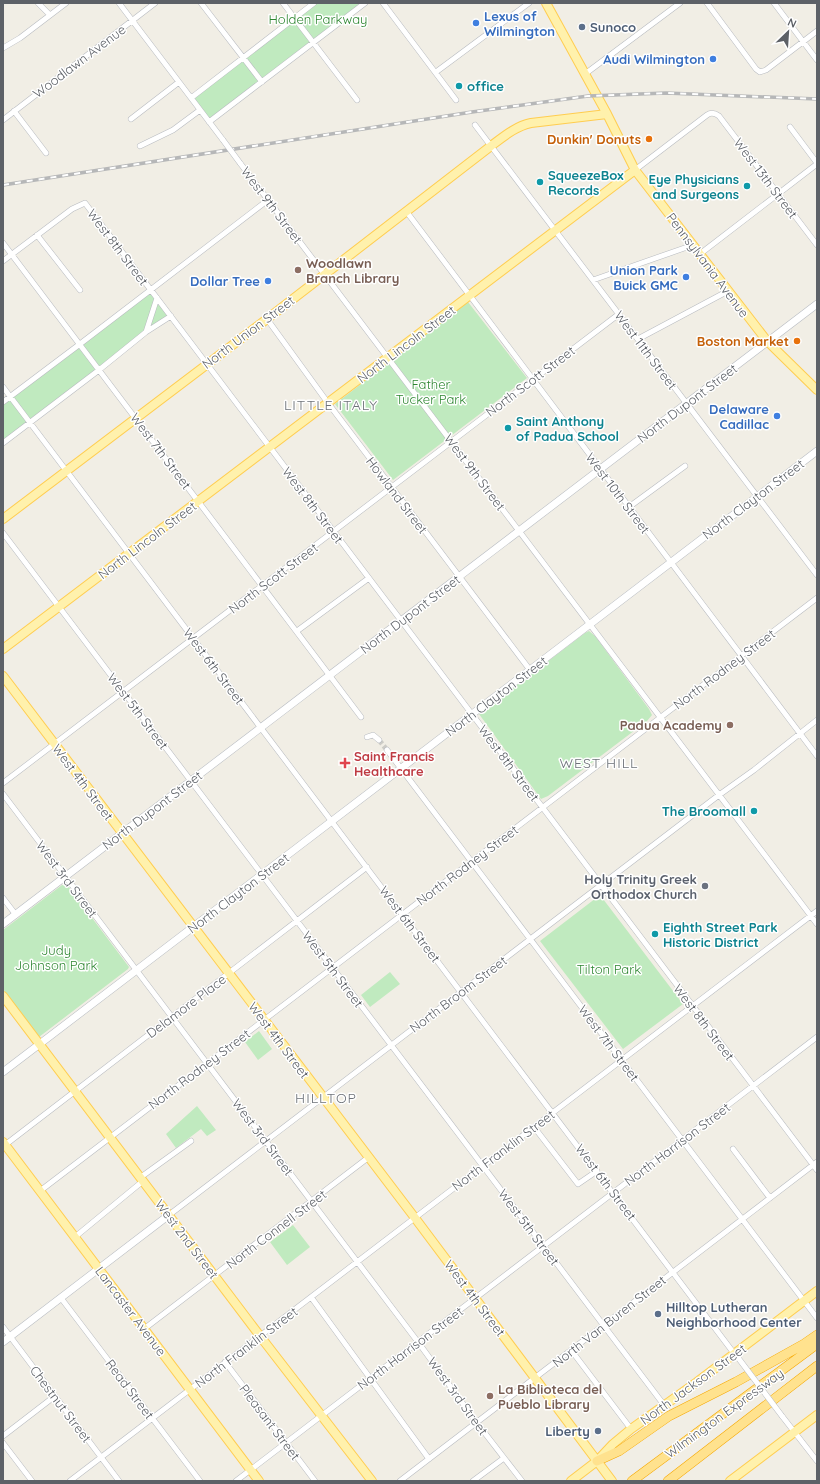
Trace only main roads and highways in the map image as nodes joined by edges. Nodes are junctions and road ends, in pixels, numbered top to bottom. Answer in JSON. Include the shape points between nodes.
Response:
{"nodes":[{"id":1,"x":546,"y":3,"type":"edge"},
{"id":2,"x":607,"y":114,"type":"junction"},
{"id":3,"x":635,"y":170,"type":"junction"},
{"id":4,"x":817,"y":390,"type":"edge"},
{"id":5,"x":3,"y":519,"type":"edge"},
{"id":6,"x":3,"y":649,"type":"edge"},
{"id":7,"x":3,"y":676,"type":"edge"},
{"id":8,"x":3,"y":996,"type":"edge"},
{"id":9,"x":4,"y":1143,"type":"edge"},
{"id":10,"x":817,"y":1291,"type":"edge"},
{"id":11,"x":817,"y":1335,"type":"edge"},
{"id":12,"x":817,"y":1344,"type":"edge"},
{"id":13,"x":817,"y":1366,"type":"edge"},
{"id":14,"x":817,"y":1372,"type":"edge"},
{"id":15,"x":817,"y":1415,"type":"edge"},
{"id":16,"x":747,"y":1421,"type":"junction"},
{"id":17,"x":597,"y":1461,"type":"junction"},
{"id":18,"x":259,"y":1481,"type":"edge"},
{"id":19,"x":372,"y":1481,"type":"edge"},
{"id":20,"x":571,"y":1481,"type":"edge"},
{"id":21,"x":612,"y":1481,"type":"edge"},
{"id":22,"x":632,"y":1481,"type":"edge"},
{"id":23,"x":668,"y":1481,"type":"edge"},
{"id":24,"x":730,"y":1481,"type":"edge"}],
"edges":[{"from":1,"to":2,"type":"main road","name":"Pennsylvania Avenue"},
{"from":2,"to":3,"type":"main road","name":"Pennsylvania Avenue"},
{"from":2,"to":5,"type":"main road","name":"North Union Street","via":[[526,124],[491,146]]},
{"from":3,"to":4,"type":"main road","name":"Pennsylvania Avenue","via":[[767,342]]},
{"from":3,"to":6,"type":"main road","name":"North Lincoln Street"},
{"from":7,"to":17,"type":"main road","name":"West 4th Street"},
{"from":8,"to":19,"type":"main road","name":"West 2nd Street"},
{"from":9,"to":18,"type":"main road","name":"Lancaster Avenue"},
{"from":10,"to":17,"type":"main road","name":"North Jackson Street","via":[[806,1304],[737,1356],[631,1429]]},
{"from":11,"to":17,"type":"highway","via":[[736,1382],[670,1416],[619,1451]]},
{"from":12,"to":22,"type":"highway","name":"Wilmington Expressway"},
{"from":13,"to":16,"type":"highway","name":"Wilmington Expressway"},
{"from":14,"to":16,"type":"highway"},
{"from":15,"to":24,"type":"main road"},
{"from":16,"to":23,"type":"highway","name":"Wilmington Expressway"},
{"from":17,"to":20,"type":"main road","name":"North Jackson Street"},
{"from":17,"to":21,"type":"main road","name":"West 4th Street"}]}
